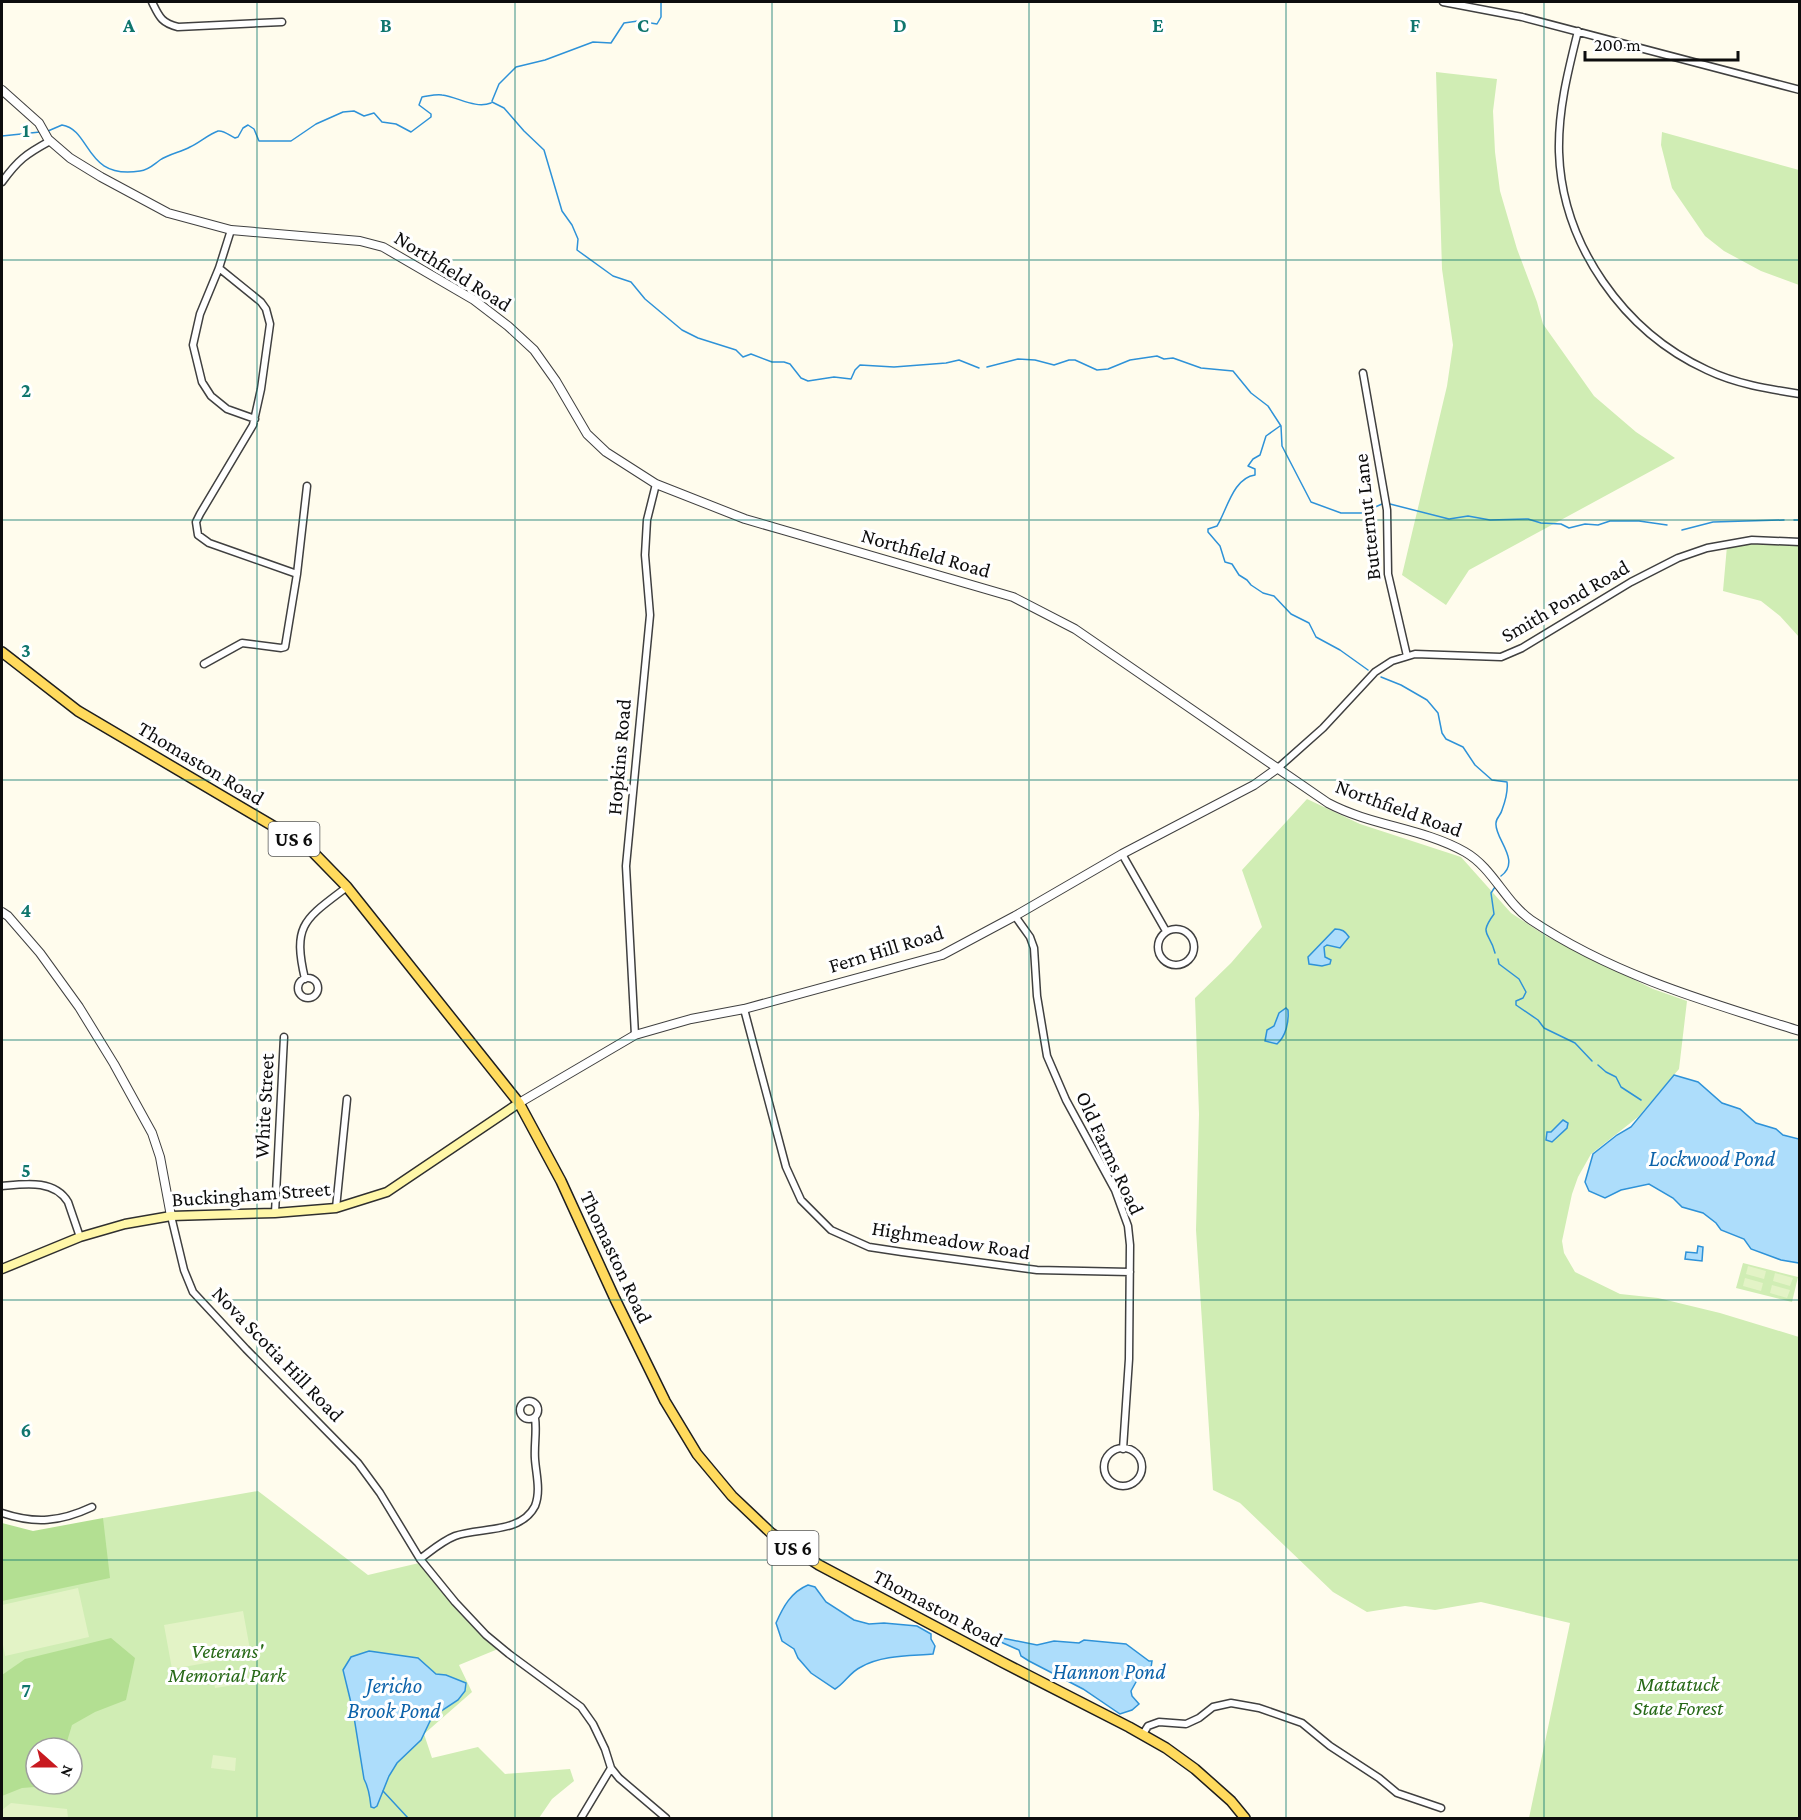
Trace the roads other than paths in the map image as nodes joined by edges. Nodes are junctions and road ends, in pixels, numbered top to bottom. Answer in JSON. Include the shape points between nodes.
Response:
{"nodes":[{"id":1,"x":152,"y":2,"type":"edge"},
{"id":2,"x":1443,"y":2,"type":"edge"},
{"id":3,"x":282,"y":22,"type":"dead end"},
{"id":4,"x":1578,"y":31,"type":"junction"},
{"id":5,"x":2,"y":90,"type":"edge"},
{"id":6,"x":1800,"y":90,"type":"edge"},
{"id":7,"x":47,"y":136,"type":"junction"},
{"id":8,"x":2,"y":182,"type":"edge"},
{"id":9,"x":231,"y":230,"type":"junction"},
{"id":10,"x":219,"y":268,"type":"junction"},
{"id":11,"x":1363,"y":373,"type":"dead end"},
{"id":12,"x":1800,"y":394,"type":"edge"},
{"id":13,"x":255,"y":419,"type":"junction"},
{"id":14,"x":656,"y":484,"type":"junction"},
{"id":15,"x":307,"y":486,"type":"dead end"},
{"id":16,"x":1800,"y":542,"type":"edge"},
{"id":17,"x":297,"y":574,"type":"junction"},
{"id":18,"x":2,"y":652,"type":"edge"},
{"id":19,"x":1407,"y":656,"type":"junction"},
{"id":20,"x":204,"y":664,"type":"dead end"},
{"id":21,"x":1278,"y":768,"type":"junction"},
{"id":22,"x":1122,"y":854,"type":"junction"},
{"id":23,"x":347,"y":887,"type":"junction"},
{"id":24,"x":2,"y":912,"type":"edge"},
{"id":25,"x":1015,"y":916,"type":"junction"},
{"id":26,"x":1166,"y":931,"type":"junction"},
{"id":27,"x":305,"y":979,"type":"dead end"},
{"id":28,"x":744,"y":1009,"type":"junction"},
{"id":29,"x":1800,"y":1031,"type":"edge"},
{"id":30,"x":634,"y":1035,"type":"junction"},
{"id":31,"x":284,"y":1037,"type":"dead end"},
{"id":32,"x":347,"y":1099,"type":"dead end"},
{"id":33,"x":519,"y":1103,"type":"junction"},
{"id":34,"x":2,"y":1186,"type":"edge"},
{"id":35,"x":336,"y":1208,"type":"junction"},
{"id":36,"x":274,"y":1213,"type":"junction"},
{"id":37,"x":171,"y":1216,"type":"junction"},
{"id":38,"x":80,"y":1237,"type":"junction"},
{"id":39,"x":2,"y":1269,"type":"edge"},
{"id":40,"x":1130,"y":1272,"type":"junction"},
{"id":41,"x":535,"y":1418,"type":"dead end"},
{"id":42,"x":1123,"y":1449,"type":"junction"},
{"id":43,"x":92,"y":1507,"type":"dead end"},
{"id":44,"x":2,"y":1513,"type":"edge"},
{"id":45,"x":420,"y":1559,"type":"junction"},
{"id":46,"x":1143,"y":1734,"type":"junction"},
{"id":47,"x":611,"y":1768,"type":"junction"},
{"id":48,"x":1441,"y":1808,"type":"dead end"},
{"id":49,"x":581,"y":1818,"type":"edge"},
{"id":50,"x":666,"y":1818,"type":"edge"},
{"id":51,"x":1245,"y":1818,"type":"edge"}],
"edges":[{"from":1,"to":3,"type":"street","via":[[160,20],[178,27]]},
{"from":2,"to":4,"type":"street"},
{"from":4,"to":6,"type":"street"},
{"from":4,"to":12,"type":"street","via":[[1562,98],[1559,154],[1573,220],[1597,273],[1637,322],[1676,353],[1732,380]]},
{"from":5,"to":7,"type":"street","name":"Northfield Road"},
{"from":7,"to":8,"type":"street","via":[[17,161]]},
{"from":7,"to":9,"type":"street","name":"Northfield Road","via":[[89,171],[168,213]]},
{"from":9,"to":10,"type":"street"},
{"from":9,"to":14,"type":"street","name":"Northfield Road","via":[[360,241],[383,247],[474,300],[540,356],[587,434],[606,452]]},
{"from":10,"to":13,"type":"street","via":[[261,302],[269,317]]},
{"from":10,"to":13,"type":"street","via":[[200,314],[193,345],[202,382],[211,396],[227,409]]},
{"from":11,"to":19,"type":"street","name":"Butternut Lane","via":[[1386,503],[1388,574]]},
{"from":13,"to":17,"type":"street","via":[[196,522],[198,534],[209,543]]},
{"from":14,"to":21,"type":"street","name":"Northfield Road","via":[[745,519],[1013,597],[1075,629]]},
{"from":14,"to":30,"type":"street","name":"Hopkins Road","via":[[647,520],[645,555],[650,615],[626,866]]},
{"from":15,"to":17,"type":"street"},
{"from":16,"to":19,"type":"street","name":"Smith Pond Road","via":[[1752,540],[1678,558],[1501,657]]},
{"from":17,"to":20,"type":"street","via":[[285,647],[242,643]]},
{"from":18,"to":23,"type":"main road","name":"Thomaston Road","number":"US 6","via":[[78,711],[307,846]]},
{"from":19,"to":21,"type":"street","name":"Smith Pond Road","via":[[1375,672],[1318,733]]},
{"from":21,"to":22,"type":"street","name":"Fern Hill Road","via":[[1254,785]]},
{"from":21,"to":29,"type":"street","name":"Northfield Road","via":[[1339,808],[1466,852],[1525,916],[1614,966],[1661,987]]},
{"from":22,"to":25,"type":"street","name":"Fern Hill Road"},
{"from":22,"to":26,"type":"street"},
{"from":23,"to":27,"type":"street","via":[[305,925],[299,946]]},
{"from":23,"to":33,"type":"main road","name":"Thomaston Road","number":"US 6"},
{"from":24,"to":37,"type":"street","name":"Nova Scotia Hill Road","via":[[40,953],[79,1007],[132,1097],[160,1157]]},
{"from":25,"to":28,"type":"street","name":"Fern Hill Road","via":[[942,955]]},
{"from":25,"to":40,"type":"street","name":"Old Farms Road","via":[[1034,948],[1047,1056],[1123,1210],[1130,1245]]},
{"from":26,"to":26,"type":"street","via":[[1158,944],[1160,955],[1170,964],[1190,959],[1193,939],[1181,929]]},
{"from":28,"to":30,"type":"street","name":"Fern Hill Road"},
{"from":28,"to":40,"type":"street","name":"Highmeadow Road","via":[[786,1167],[801,1200],[831,1230],[870,1247],[902,1252],[1037,1270]]},
{"from":30,"to":33,"type":"street","name":"Fern Hill Road"},
{"from":31,"to":36,"type":"street","name":"White Street"},
{"from":32,"to":35,"type":"street"},
{"from":33,"to":35,"type":"main road","name":"Buckingham Street","via":[[387,1192]]},
{"from":33,"to":46,"type":"main road","name":"Thomaston Road","number":"US 6","via":[[561,1181],[665,1401],[697,1454],[732,1496],[771,1533],[819,1565]]},
{"from":34,"to":38,"type":"street","via":[[34,1183],[51,1188],[65,1198]]},
{"from":35,"to":36,"type":"main road","name":"Buckingham Street"},
{"from":36,"to":37,"type":"main road","name":"Buckingham Street"},
{"from":37,"to":38,"type":"main road","name":"Buckingham Street"},
{"from":37,"to":45,"type":"street","name":"Nova Scotia Hill Road","via":[[193,1292],[358,1463]]},
{"from":38,"to":39,"type":"main road","name":"Buckingham Street"},
{"from":40,"to":42,"type":"street","name":"Old Farms Road","via":[[1130,1359]]},
{"from":41,"to":45,"type":"street","via":[[538,1489],[535,1505],[527,1516],[516,1524],[453,1537]]},
{"from":42,"to":42,"type":"street","via":[[1136,1454],[1142,1469],[1134,1483],[1122,1486],[1111,1482],[1104,1466],[1113,1451]]},
{"from":43,"to":44,"type":"street","via":[[52,1520],[22,1520]]},
{"from":45,"to":47,"type":"street","name":"Nova Scotia Hill Road","via":[[486,1635],[581,1707],[593,1724]]},
{"from":46,"to":48,"type":"street","via":[[1148,1726],[1159,1722],[1186,1724],[1213,1707],[1231,1703],[1259,1708],[1302,1723],[1397,1793]]},
{"from":46,"to":51,"type":"main road","name":"Thomaston Road","number":"US 6","via":[[1195,1769]]},
{"from":47,"to":49,"type":"street"},
{"from":47,"to":50,"type":"street"}]}
